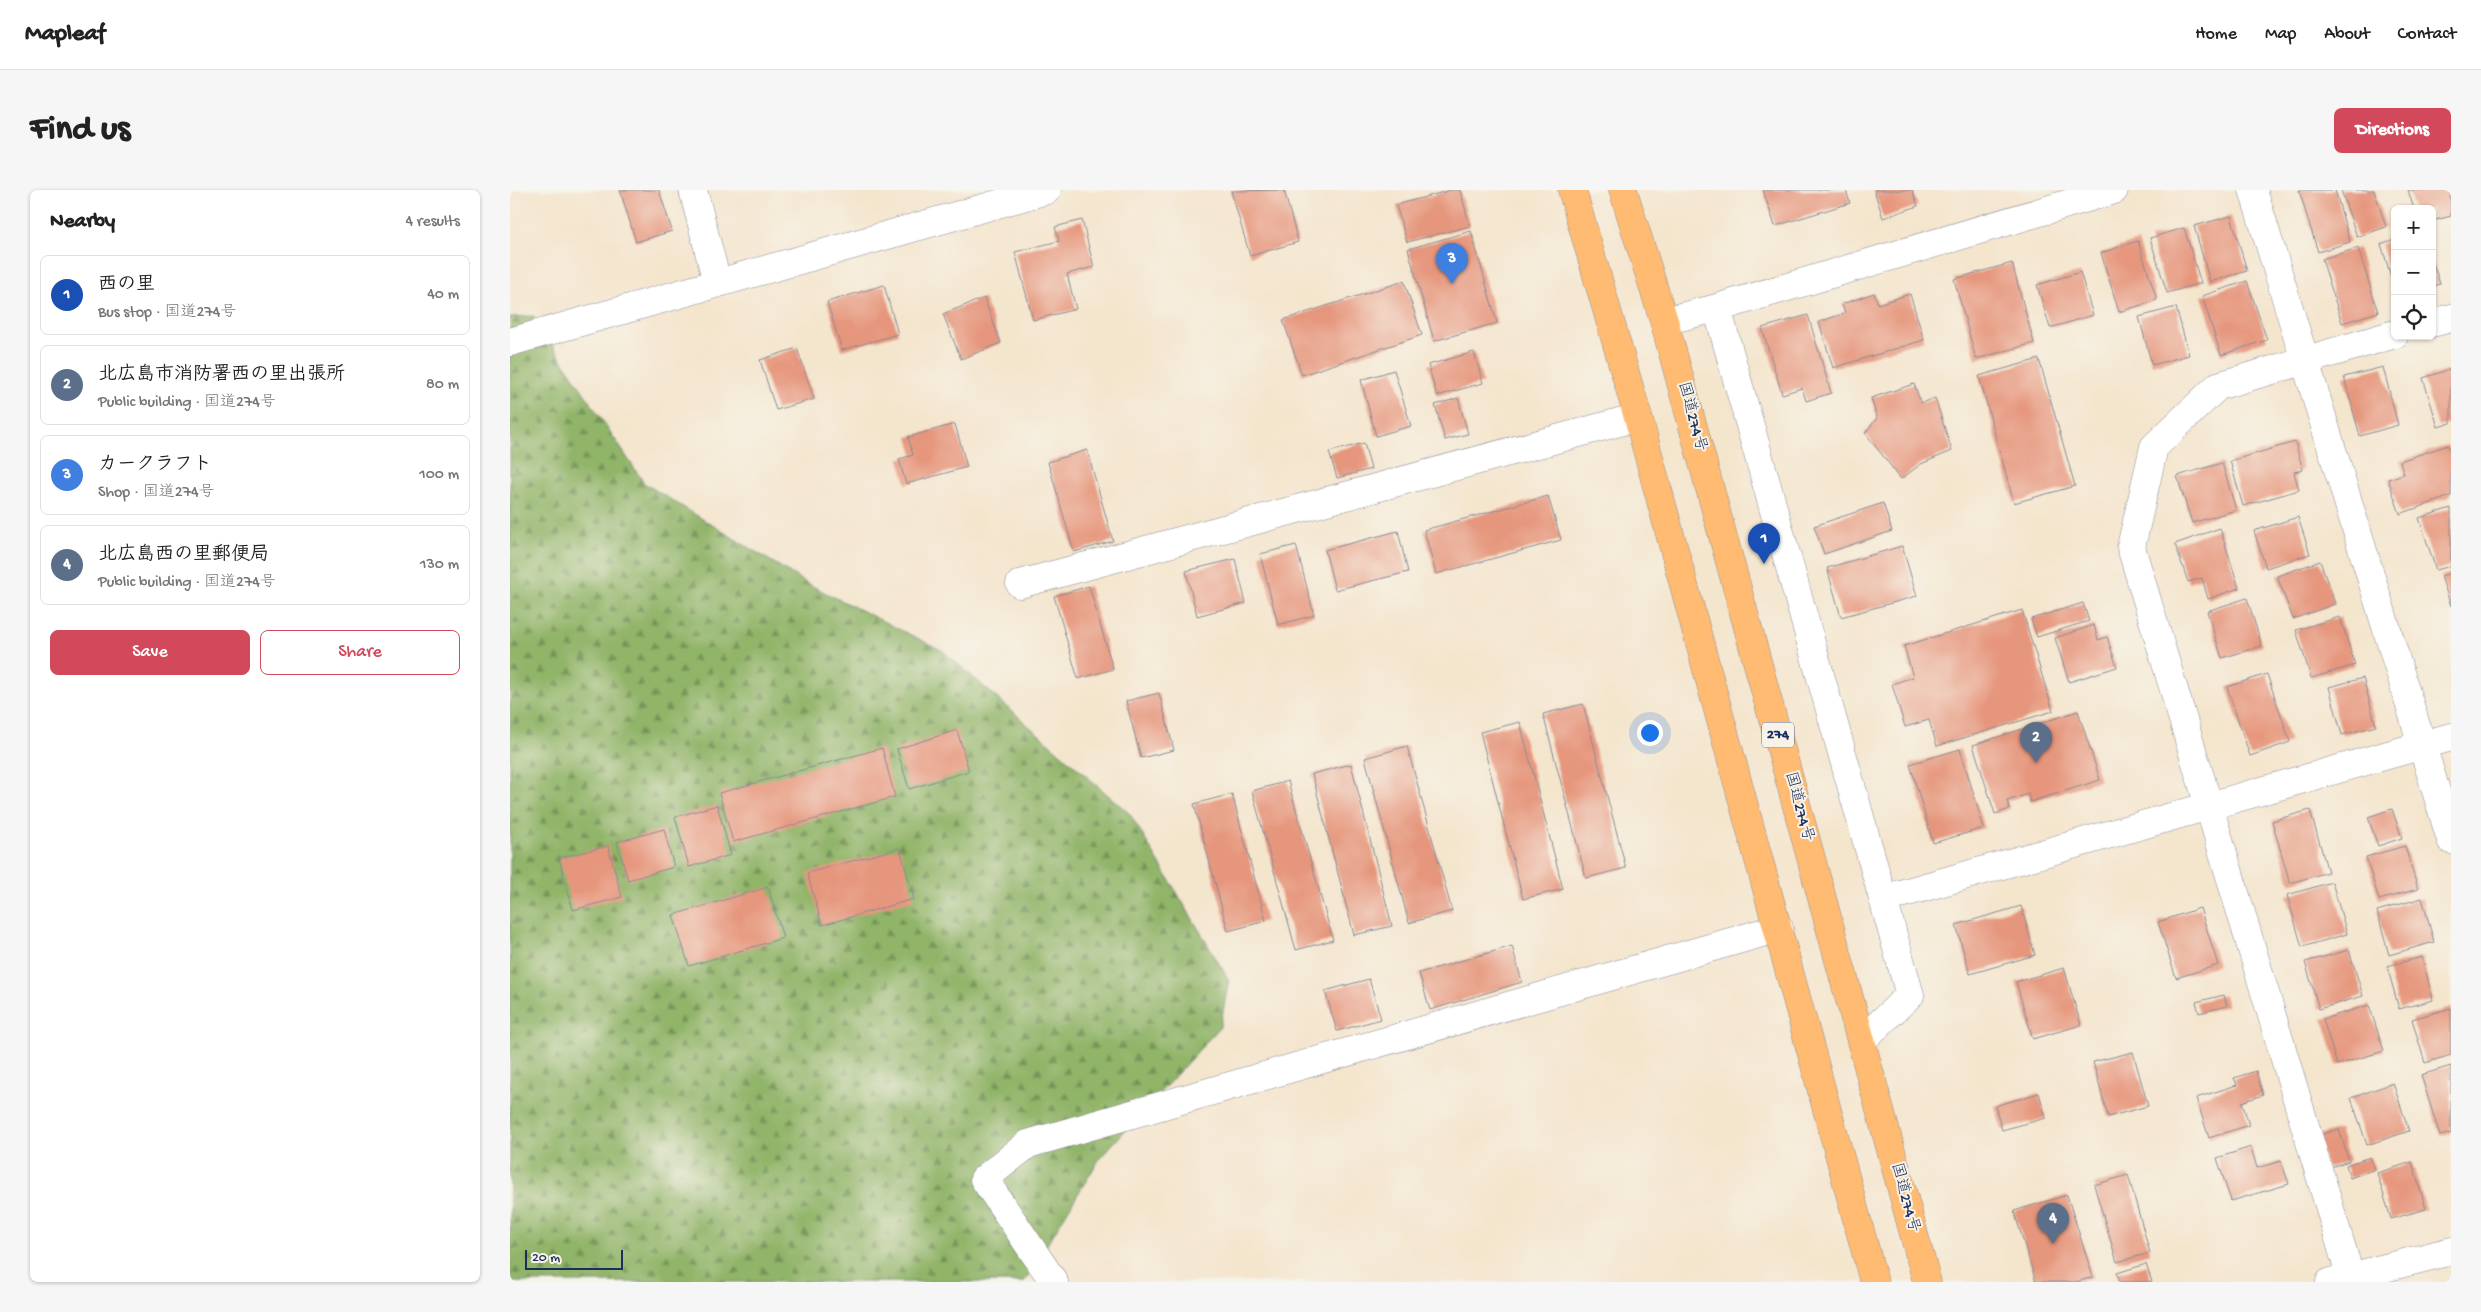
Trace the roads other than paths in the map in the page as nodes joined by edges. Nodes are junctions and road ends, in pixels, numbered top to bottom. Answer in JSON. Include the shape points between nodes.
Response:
{"nodes":[{"id":1,"x":692,"y":190,"type":"edge"},
{"id":2,"x":1047,"y":190,"type":"edge"},
{"id":3,"x":1572,"y":190,"type":"edge"},
{"id":4,"x":1623,"y":190,"type":"edge"},
{"id":5,"x":2114,"y":190,"type":"edge"},
{"id":6,"x":2253,"y":190,"type":"edge"},
{"id":7,"x":717,"y":282,"type":"junction"},
{"id":8,"x":1716,"y":308,"type":"junction"},
{"id":9,"x":2451,"y":318,"type":"edge"},
{"id":10,"x":1664,"y":321,"type":"junction"},
{"id":11,"x":2436,"y":322,"type":"edge"},
{"id":12,"x":2391,"y":335,"type":"edge"},
{"id":13,"x":510,"y":342,"type":"edge"},
{"id":14,"x":2307,"y":360,"type":"junction"},
{"id":15,"x":1638,"y":417,"type":"junction"},
{"id":16,"x":1020,"y":584,"type":"dead end"},
{"id":17,"x":2451,"y":737,"type":"edge"},
{"id":18,"x":2422,"y":746,"type":"junction"},
{"id":19,"x":2210,"y":806,"type":"junction"},
{"id":20,"x":2451,"y":840,"type":"edge"},
{"id":21,"x":1883,"y":899,"type":"junction"},
{"id":22,"x":1779,"y":928,"type":"junction"},
{"id":23,"x":1862,"y":1040,"type":"junction"},
{"id":24,"x":2451,"y":1251,"type":"edge"},
{"id":25,"x":2344,"y":1280,"type":"edge"},
{"id":26,"x":1054,"y":1282,"type":"edge"},
{"id":27,"x":1874,"y":1282,"type":"edge"},
{"id":28,"x":1927,"y":1282,"type":"edge"}],
"edges":[{"from":1,"to":7,"type":"street"},
{"from":2,"to":7,"type":"street"},
{"from":3,"to":15,"type":"highway"},
{"from":4,"to":10,"type":"highway","name":"国道274号","number":"274"},
{"from":5,"to":8,"type":"street"},
{"from":6,"to":14,"type":"street"},
{"from":7,"to":13,"type":"street"},
{"from":8,"to":10,"type":"street"},
{"from":8,"to":21,"type":"street"},
{"from":9,"to":11,"type":"street"},
{"from":10,"to":23,"type":"highway","name":"国道274号","number":"274"},
{"from":12,"to":14,"type":"street"},
{"from":14,"to":18,"type":"street"},
{"from":14,"to":19,"type":"street","via":[[2218,386],[2154,448],[2131,547]]},
{"from":15,"to":16,"type":"street"},
{"from":15,"to":22,"type":"highway"},
{"from":17,"to":18,"type":"street"},
{"from":18,"to":19,"type":"street"},
{"from":18,"to":20,"type":"street"},
{"from":19,"to":21,"type":"street"},
{"from":19,"to":25,"type":"street"},
{"from":21,"to":23,"type":"street","via":[[1910,996]]},
{"from":22,"to":26,"type":"street","via":[[1028,1144],[984,1179]]},
{"from":22,"to":27,"type":"highway"},
{"from":23,"to":28,"type":"highway","name":"国道274号","number":"274"},
{"from":24,"to":25,"type":"street"}]}
